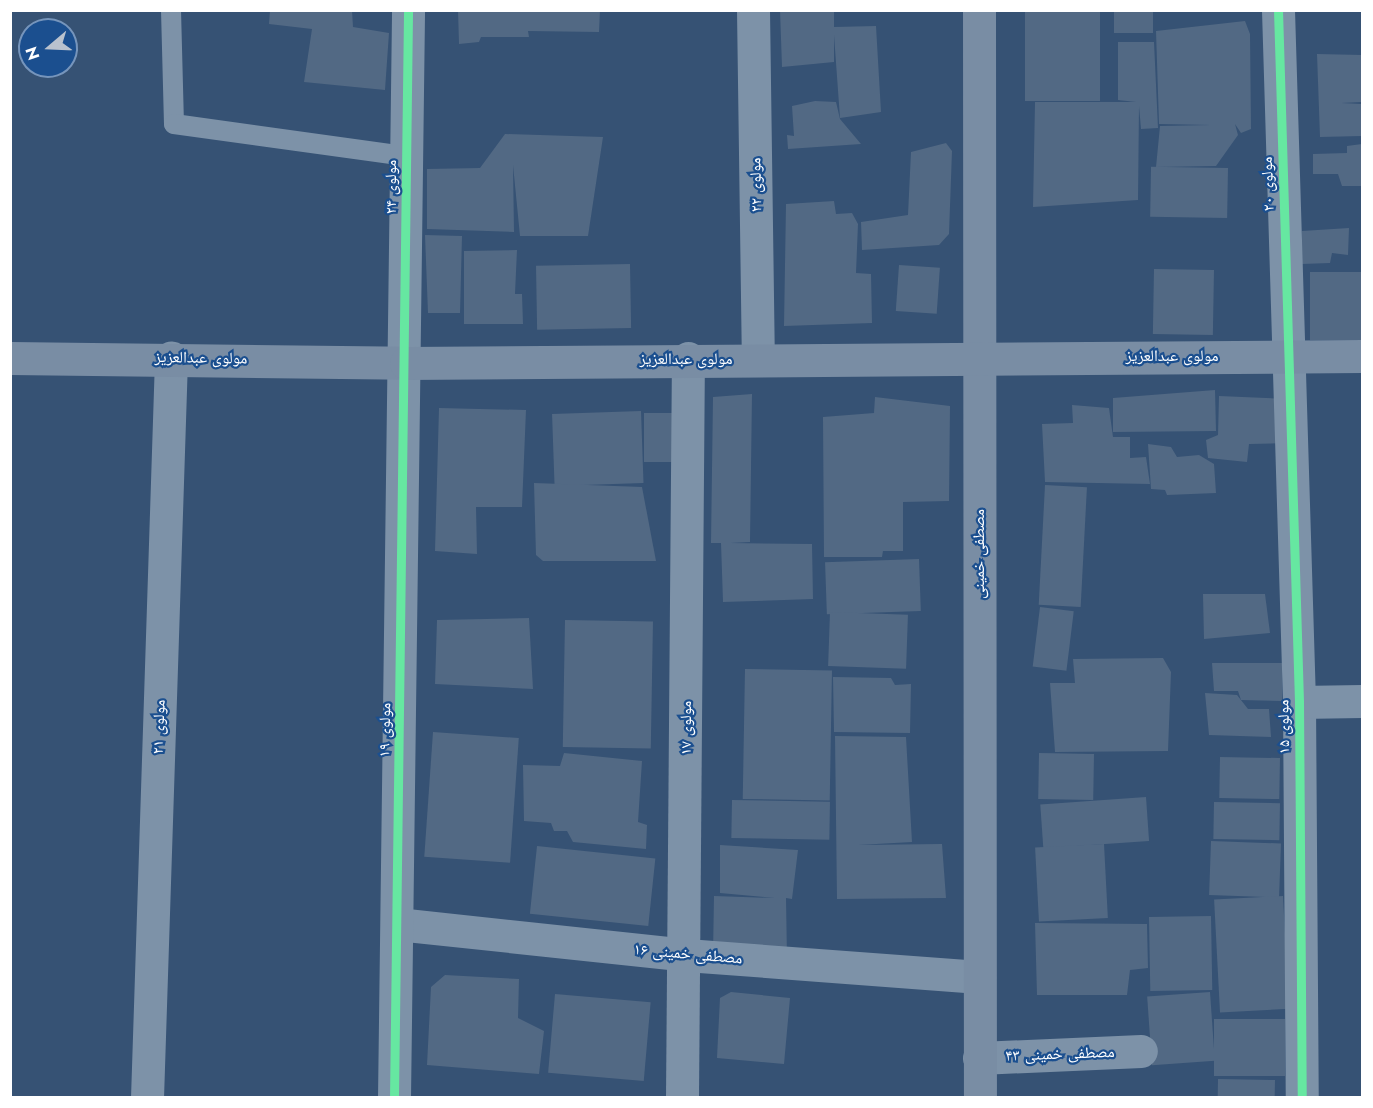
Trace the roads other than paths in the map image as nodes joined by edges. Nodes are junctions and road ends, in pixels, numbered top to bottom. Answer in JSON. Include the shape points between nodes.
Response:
{"nodes":[{"id":1,"x":171,"y":10,"type":"edge"},
{"id":2,"x":408,"y":10,"type":"edge"},
{"id":3,"x":753,"y":10,"type":"edge"},
{"id":4,"x":979,"y":10,"type":"edge"},
{"id":5,"x":1278,"y":10,"type":"edge"},
{"id":6,"x":406,"y":156,"type":"junction"},
{"id":7,"x":979,"y":356,"type":"junction"},
{"id":8,"x":1288,"y":356,"type":"junction"},
{"id":9,"x":1362,"y":356,"type":"edge"},
{"id":10,"x":171,"y":357,"type":"junction"},
{"id":11,"x":10,"y":358,"type":"edge"},
{"id":12,"x":688,"y":358,"type":"junction"},
{"id":13,"x":758,"y":360,"type":"junction"},
{"id":14,"x":406,"y":363,"type":"junction"},
{"id":15,"x":1362,"y":701,"type":"edge"},
{"id":16,"x":1299,"y":702,"type":"junction"},
{"id":17,"x":397,"y":924,"type":"junction"},
{"id":18,"x":686,"y":955,"type":"junction"},
{"id":19,"x":979,"y":977,"type":"junction"},
{"id":20,"x":1141,"y":1051,"type":"dead end"},
{"id":21,"x":979,"y":1058,"type":"junction"},
{"id":22,"x":147,"y":1098,"type":"edge"},
{"id":23,"x":394,"y":1098,"type":"edge"},
{"id":24,"x":682,"y":1098,"type":"edge"},
{"id":25,"x":980,"y":1098,"type":"edge"},
{"id":26,"x":1302,"y":1098,"type":"edge"}],
"edges":[{"from":1,"to":6,"type":"lane","via":[[174,124]]},
{"from":2,"to":6,"type":"street","name":"مولوی ۲۴"},
{"from":3,"to":13,"type":"street","name":"مولوی ۲۲"},
{"from":4,"to":7,"type":"main road","name":"مصطفی خمینی"},
{"from":5,"to":8,"type":"street","name":"مولوی ۲۰"},
{"from":6,"to":14,"type":"street","name":"مولوی ۲۴"},
{"from":7,"to":8,"type":"main road","name":"مولوی عبدالعزیز"},
{"from":7,"to":13,"type":"main road","name":"مولوی عبدالعزیز"},
{"from":7,"to":19,"type":"main road","name":"مصطفی خمینی"},
{"from":8,"to":9,"type":"main road","name":"مولوی عبدالعزیز"},
{"from":8,"to":16,"type":"street","name":"مولوی ۱۵"},
{"from":10,"to":11,"type":"main road","name":"مولوی عبدالعزیز"},
{"from":10,"to":14,"type":"main road","name":"مولوی عبدالعزیز"},
{"from":10,"to":22,"type":"street","name":"مولوی ۲۱"},
{"from":12,"to":13,"type":"main road","name":"مولوی عبدالعزیز"},
{"from":12,"to":14,"type":"main road","name":"مولوی عبدالعزیز"},
{"from":12,"to":18,"type":"street","name":"مولوی ۱۷"},
{"from":14,"to":17,"type":"street","name":"مولوی ۱۹"},
{"from":15,"to":16,"type":"street"},
{"from":16,"to":26,"type":"street","name":"مولوی ۱۵"},
{"from":17,"to":18,"type":"street","name":"مصطفی خمینی ۱۶"},
{"from":17,"to":23,"type":"street","name":"مولوی ۱۹"},
{"from":18,"to":19,"type":"street","name":"مصطفی خمینی ۱۶"},
{"from":18,"to":24,"type":"street","name":"مولوی ۱۷"},
{"from":19,"to":21,"type":"main road","name":"مصطفی خمینی"},
{"from":20,"to":21,"type":"street","name":"مصطفی خمینی ۴۳"},
{"from":21,"to":25,"type":"main road","name":"مصطفی خمینی"}]}
